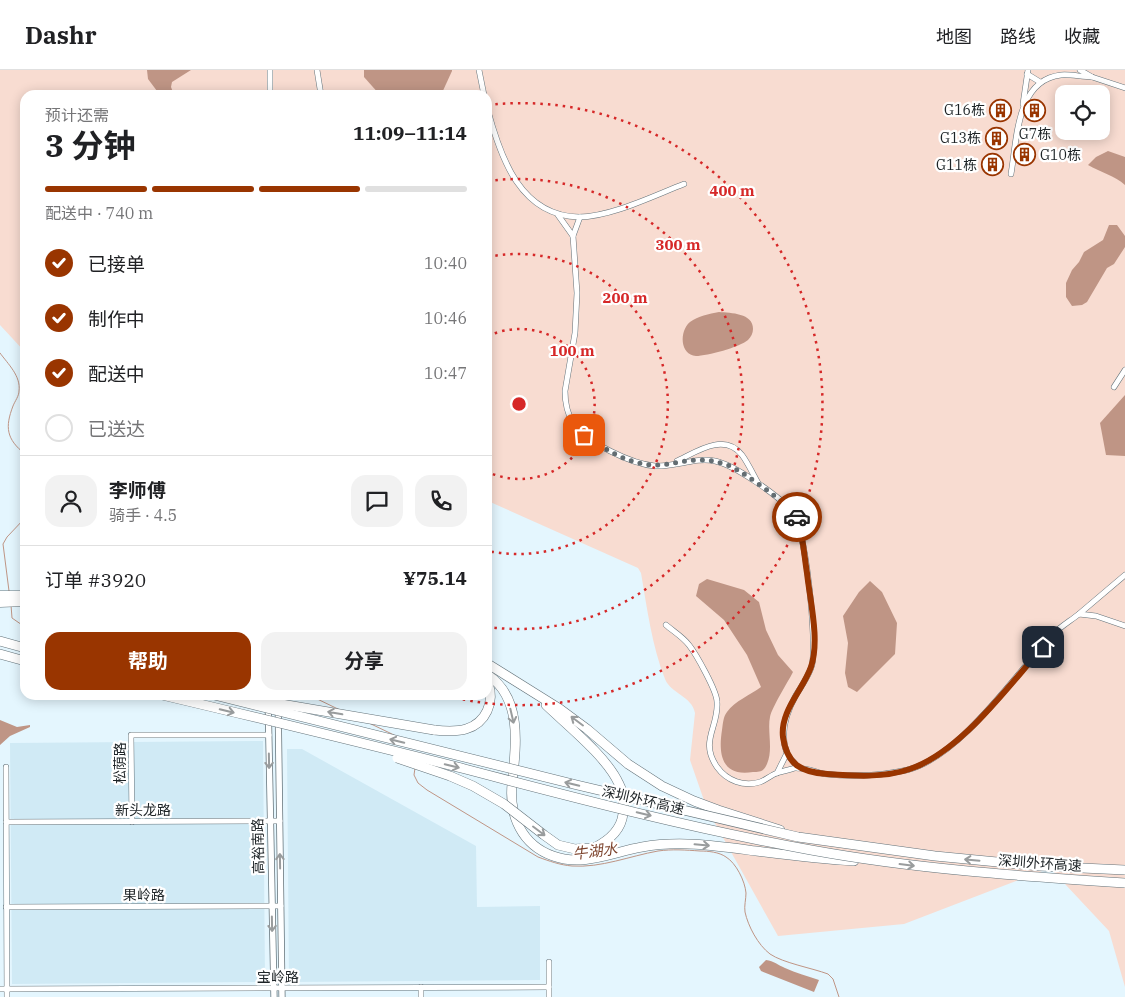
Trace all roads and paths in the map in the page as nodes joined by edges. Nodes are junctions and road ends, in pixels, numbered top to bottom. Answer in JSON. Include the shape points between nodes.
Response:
{"nodes":[{"id":1,"x":270,"y":70,"type":"edge"},
{"id":2,"x":317,"y":70,"type":"edge"},
{"id":3,"x":479,"y":70,"type":"edge"},
{"id":4,"x":1080,"y":70,"type":"edge"},
{"id":5,"x":1027,"y":72,"type":"edge"},
{"id":6,"x":1062,"y":72,"type":"edge"},
{"id":7,"x":1092,"y":77,"type":"junction"},
{"id":8,"x":1040,"y":82,"type":"junction"},
{"id":9,"x":1125,"y":88,"type":"edge"},
{"id":10,"x":270,"y":90,"type":"edge"},
{"id":11,"x":320,"y":90,"type":"edge"},
{"id":12,"x":483,"y":90,"type":"edge"},
{"id":13,"x":1022,"y":107,"type":"junction"},
{"id":14,"x":492,"y":125,"type":"edge"},
{"id":15,"x":1011,"y":174,"type":"dead end"},
{"id":16,"x":684,"y":184,"type":"dead end"},
{"id":17,"x":558,"y":215,"type":"junction"},
{"id":18,"x":580,"y":217,"type":"junction"},
{"id":19,"x":572,"y":236,"type":"junction"},
{"id":20,"x":1125,"y":370,"type":"edge"},
{"id":21,"x":1114,"y":386,"type":"dead end"},
{"id":22,"x":670,"y":465,"type":"junction"},
{"id":23,"x":760,"y":486,"type":"junction"},
{"id":24,"x":1125,"y":575,"type":"edge"},
{"id":25,"x":0,"y":595,"type":"edge"},
{"id":26,"x":20,"y":598,"type":"edge"},
{"id":27,"x":20,"y":599,"type":"edge"},
{"id":28,"x":0,"y":602,"type":"edge"},
{"id":29,"x":1079,"y":614,"type":"junction"},
{"id":30,"x":666,"y":625,"type":"dead end"},
{"id":31,"x":1125,"y":626,"type":"edge"},
{"id":32,"x":0,"y":641,"type":"edge"},
{"id":33,"x":20,"y":647,"type":"edge"},
{"id":34,"x":0,"y":654,"type":"edge"},
{"id":35,"x":20,"y":660,"type":"edge"},
{"id":36,"x":492,"y":667,"type":"edge"},
{"id":37,"x":492,"y":679,"type":"edge"},
{"id":38,"x":533,"y":693,"type":"junction"},
{"id":39,"x":183,"y":700,"type":"edge"},
{"id":40,"x":234,"y":700,"type":"edge"},
{"id":41,"x":259,"y":700,"type":"edge"},
{"id":42,"x":268,"y":700,"type":"edge"},
{"id":43,"x":278,"y":700,"type":"edge"},
{"id":44,"x":490,"y":700,"type":"edge"},
{"id":45,"x":269,"y":735,"type":"junction"},
{"id":46,"x":338,"y":737,"type":"junction"},
{"id":47,"x":787,"y":753,"type":"junction"},
{"id":48,"x":6,"y":767,"type":"dead end"},
{"id":49,"x":798,"y":768,"type":"junction"},
{"id":50,"x":777,"y":773,"type":"junction"},
{"id":51,"x":270,"y":821,"type":"junction"},
{"id":52,"x":280,"y":821,"type":"junction"},
{"id":53,"x":6,"y":822,"type":"junction"},
{"id":54,"x":132,"y":822,"type":"junction"},
{"id":55,"x":798,"y":837,"type":"junction"},
{"id":56,"x":881,"y":862,"type":"junction"},
{"id":57,"x":1125,"y":870,"type":"edge"},
{"id":58,"x":1125,"y":883,"type":"edge"},
{"id":59,"x":272,"y":906,"type":"junction"},
{"id":60,"x":281,"y":906,"type":"junction"},
{"id":61,"x":6,"y":907,"type":"junction"},
{"id":62,"x":549,"y":962,"type":"dead end"},
{"id":63,"x":421,"y":987,"type":"junction"},
{"id":64,"x":549,"y":987,"type":"junction"},
{"id":65,"x":274,"y":988,"type":"junction"},
{"id":66,"x":282,"y":988,"type":"junction"},
{"id":67,"x":0,"y":989,"type":"edge"},
{"id":68,"x":7,"y":989,"type":"junction"},
{"id":69,"x":7,"y":997,"type":"edge"},
{"id":70,"x":274,"y":997,"type":"edge"},
{"id":71,"x":282,"y":997,"type":"edge"},
{"id":72,"x":421,"y":997,"type":"edge"},
{"id":73,"x":549,"y":997,"type":"edge"}],
"edges":[{"from":1,"to":10,"type":"street"},
{"from":2,"to":11,"type":"street"},
{"from":3,"to":12,"type":"street"},
{"from":4,"to":7,"type":"street"},
{"from":5,"to":8,"type":"street"},
{"from":5,"to":13,"type":"street"},
{"from":6,"to":7,"type":"street"},
{"from":6,"to":8,"type":"street"},
{"from":7,"to":9,"type":"street"},
{"from":8,"to":13,"type":"street"},
{"from":13,"to":15,"type":"street"},
{"from":14,"to":17,"type":"street","via":[[510,172],[529,198]]},
{"from":16,"to":18,"type":"street","via":[[616,210]]},
{"from":17,"to":18,"type":"street"},
{"from":17,"to":19,"type":"street"},
{"from":18,"to":19,"type":"street"},
{"from":19,"to":22,"type":"street","via":[[577,305],[565,391],[566,408],[584,435],[619,455],[643,464]]},
{"from":20,"to":21,"type":"street"},
{"from":22,"to":23,"type":"street","via":[[696,460],[716,461],[735,468]]},
{"from":22,"to":23,"type":"street","via":[[704,447],[724,445],[741,455]]},
{"from":23,"to":47,"type":"street","via":[[792,510],[797,518],[813,624],[812,665],[783,727]]},
{"from":24,"to":29,"type":"street"},
{"from":25,"to":26,"type":"main road"},
{"from":27,"to":28,"type":"main road"},
{"from":29,"to":31,"type":"street"},
{"from":29,"to":49,"type":"street","via":[[1054,634],[974,724],[930,760],[910,769],[885,774],[852,776]]},
{"from":30,"to":50,"type":"street","via":[[688,644],[718,700],[708,746],[716,766],[733,781],[743,783],[760,782]]},
{"from":32,"to":33,"type":"highway"},
{"from":34,"to":35,"type":"highway"},
{"from":36,"to":38,"type":"highway"},
{"from":37,"to":56,"type":"highway","one_way":true,"bridge":true,"via":[[504,692],[512,712],[516,739],[513,812],[522,835],[545,853],[575,860],[647,846],[680,844]]},
{"from":46,"to":38,"type":"highway","one_way":true,"bridge":true,"via":[[473,786],[504,804],[558,845],[575,850],[594,848],[610,838],[620,826],[624,801],[620,785],[596,754]]},
{"from":55,"to":38,"type":"highway","one_way":true,"bridge":true,"via":[[694,801],[662,786],[628,764],[574,719]]},
{"from":39,"to":46,"type":"highway","name":"深圳外环高速","one_way":true,"bridge":true},
{"from":55,"to":40,"type":"highway","name":"深圳外环高速","one_way":true,"bridge":true},
{"from":44,"to":41,"type":"highway","one_way":true,"bridge":true,"via":[[483,718],[465,730],[434,730]]},
{"from":42,"to":45,"type":"street","name":"高裕南路"},
{"from":43,"to":52,"type":"street","name":"高裕南路"},
{"from":45,"to":51,"type":"street","name":"高裕南路","one_way":true},
{"from":45,"to":54,"type":"street","name":"松荫路","via":[[131,735]]},
{"from":46,"to":56,"type":"highway","name":"深圳外环高速","one_way":true,"bridge":true,"via":[[720,832]]},
{"from":47,"to":49,"type":"street"},
{"from":47,"to":50,"type":"street"},
{"from":48,"to":53,"type":"street"},
{"from":49,"to":50,"type":"street"},
{"from":51,"to":52,"type":"street","name":"新头龙路"},
{"from":51,"to":54,"type":"street","name":"新头龙路"},
{"from":51,"to":59,"type":"street","name":"高裕南路"},
{"from":60,"to":52,"type":"street","name":"高裕南路","one_way":true},
{"from":53,"to":54,"type":"street","name":"新头龙路"},
{"from":53,"to":61,"type":"street"},
{"from":57,"to":55,"type":"highway","name":"深圳外环高速","one_way":true,"bridge":true,"via":[[935,856]]},
{"from":56,"to":58,"type":"highway","name":"深圳外环高速","one_way":true,"bridge":true},
{"from":59,"to":60,"type":"street","name":"果岭路"},
{"from":59,"to":61,"type":"street","name":"果岭路"},
{"from":59,"to":65,"type":"street","name":"高裕南路","one_way":true},
{"from":60,"to":66,"type":"street","name":"高裕南路"},
{"from":61,"to":68,"type":"street"},
{"from":62,"to":64,"type":"street"},
{"from":63,"to":64,"type":"street","name":"宝岭路"},
{"from":63,"to":66,"type":"street","name":"宝岭路"},
{"from":63,"to":72,"type":"street"},
{"from":64,"to":73,"type":"street"},
{"from":65,"to":66,"type":"street","name":"宝岭路"},
{"from":65,"to":68,"type":"street","name":"宝岭路"},
{"from":65,"to":70,"type":"street","name":"高裕南路"},
{"from":66,"to":71,"type":"street","name":"高裕南路"},
{"from":67,"to":68,"type":"street","name":"宝岭路"},
{"from":68,"to":69,"type":"street"}]}
